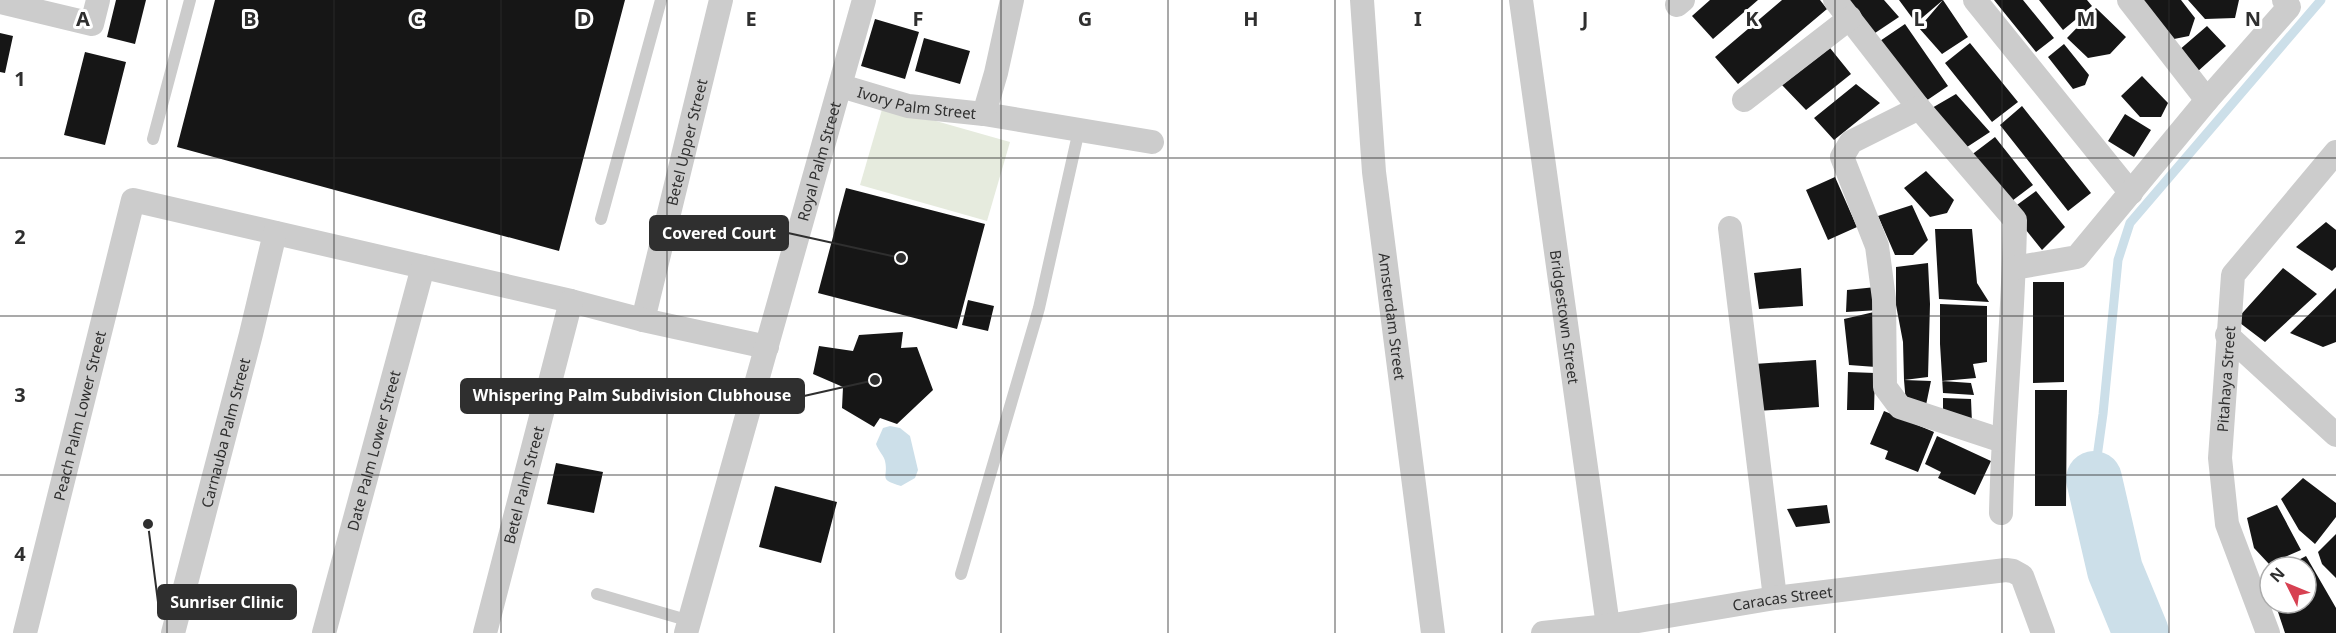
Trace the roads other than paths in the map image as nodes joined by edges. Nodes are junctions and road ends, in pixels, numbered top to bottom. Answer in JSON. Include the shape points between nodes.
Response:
{"nodes":[{"id":1,"x":98,"y":0,"type":"edge"},
{"id":2,"x":190,"y":0,"type":"edge"},
{"id":3,"x":661,"y":0,"type":"edge"},
{"id":4,"x":721,"y":0,"type":"edge"},
{"id":5,"x":864,"y":0,"type":"edge"},
{"id":6,"x":1012,"y":0,"type":"edge"},
{"id":7,"x":1362,"y":0,"type":"edge"},
{"id":8,"x":1521,"y":0,"type":"edge"},
{"id":9,"x":1976,"y":0,"type":"edge"},
{"id":10,"x":2129,"y":0,"type":"edge"},
{"id":11,"x":2284,"y":0,"type":"edge"},
{"id":12,"x":0,"y":2,"type":"edge"},
{"id":13,"x":1842,"y":9,"type":"edge"},
{"id":14,"x":841,"y":86,"type":"junction"},
{"id":15,"x":1744,"y":100,"type":"dead end"},
{"id":16,"x":2207,"y":100,"type":"junction"},
{"id":17,"x":1919,"y":108,"type":"junction"},
{"id":18,"x":984,"y":114,"type":"junction"},
{"id":19,"x":1079,"y":130,"type":"junction"},
{"id":20,"x":153,"y":138,"type":"dead end"},
{"id":21,"x":1152,"y":142,"type":"dead end"},
{"id":22,"x":2336,"y":152,"type":"edge"},
{"id":23,"x":2131,"y":193,"type":"junction"},
{"id":24,"x":601,"y":219,"type":"dead end"},
{"id":25,"x":1730,"y":228,"type":"dead end"},
{"id":26,"x":275,"y":233,"type":"junction"},
{"id":27,"x":423,"y":267,"type":"junction"},
{"id":28,"x":2014,"y":268,"type":"junction"},
{"id":29,"x":571,"y":301,"type":"junction"},
{"id":30,"x":643,"y":320,"type":"junction"},
{"id":31,"x":2227,"y":335,"type":"junction"},
{"id":32,"x":768,"y":346,"type":"junction"},
{"id":33,"x":2336,"y":435,"type":"edge"},
{"id":34,"x":2002,"y":441,"type":"junction"},
{"id":35,"x":2001,"y":513,"type":"dead end"},
{"id":36,"x":961,"y":574,"type":"dead end"},
{"id":37,"x":597,"y":594,"type":"dead end"},
{"id":38,"x":1775,"y":598,"type":"junction"},
{"id":39,"x":688,"y":627,"type":"edge"},
{"id":40,"x":1609,"y":629,"type":"edge"},
{"id":41,"x":25,"y":633,"type":"edge"},
{"id":42,"x":173,"y":633,"type":"edge"},
{"id":43,"x":324,"y":633,"type":"edge"},
{"id":44,"x":485,"y":633,"type":"edge"},
{"id":45,"x":1433,"y":633,"type":"edge"},
{"id":46,"x":1543,"y":633,"type":"edge"},
{"id":47,"x":2043,"y":633,"type":"edge"},
{"id":48,"x":2268,"y":633,"type":"edge"}],
"edges":[{"from":1,"to":12,"type":"street","via":[[92,24]]},
{"from":2,"to":20,"type":"lane"},
{"from":3,"to":24,"type":"lane"},
{"from":4,"to":30,"type":"street","name":"Betel Upper Street"},
{"from":5,"to":14,"type":"street","name":"Royal Palm Street"},
{"from":6,"to":18,"type":"street","name":"Ivory Palm Street"},
{"from":7,"to":45,"type":"street","name":"Amsterdam Street","via":[[1374,172]]},
{"from":8,"to":40,"type":"street","name":"Bridgestown Street"},
{"from":9,"to":23,"type":"street"},
{"from":10,"to":16,"type":"street"},
{"from":11,"to":16,"type":"street","via":[[2289,7]]},
{"from":13,"to":15,"type":"street"},
{"from":13,"to":17,"type":"street"},
{"from":14,"to":18,"type":"street","name":"Ivory Palm Street","via":[[908,106]]},
{"from":14,"to":32,"type":"street","name":"Royal Palm Street"},
{"from":16,"to":23,"type":"street"},
{"from":17,"to":28,"type":"street","via":[[2015,220]]},
{"from":17,"to":34,"type":"street","via":[[1851,142],[1842,158],[1877,246],[1884,299],[1885,387],[1900,407]]},
{"from":18,"to":19,"type":"street"},
{"from":19,"to":21,"type":"street"},
{"from":19,"to":36,"type":"lane","via":[[1039,308]]},
{"from":22,"to":31,"type":"street","name":"Pitahaya Street","via":[[2233,275]]},
{"from":23,"to":28,"type":"street","via":[[2077,258]]},
{"from":25,"to":38,"type":"street"},
{"from":26,"to":27,"type":"street"},
{"from":26,"to":41,"type":"street","name":"Peach Palm Lower Street","via":[[133,200]]},
{"from":26,"to":42,"type":"street","name":"Carnauba Palm Street"},
{"from":27,"to":29,"type":"street"},
{"from":27,"to":43,"type":"street","name":"Date Palm Lower Street"},
{"from":28,"to":34,"type":"street"},
{"from":29,"to":30,"type":"street"},
{"from":29,"to":44,"type":"street","name":"Betel Palm Street"},
{"from":30,"to":32,"type":"street"},
{"from":31,"to":33,"type":"street"},
{"from":31,"to":48,"type":"street","name":"Pitahaya Street","via":[[2220,458],[2227,524]]},
{"from":32,"to":39,"type":"street","name":"Royal Palm Street"},
{"from":34,"to":35,"type":"street"},
{"from":37,"to":39,"type":"lane"},
{"from":38,"to":40,"type":"street","name":"Caracas Street"},
{"from":38,"to":47,"type":"street","name":"Caracas Street","via":[[2006,570],[2022,576]]},
{"from":40,"to":46,"type":"street","name":"Caracas Street"}]}
